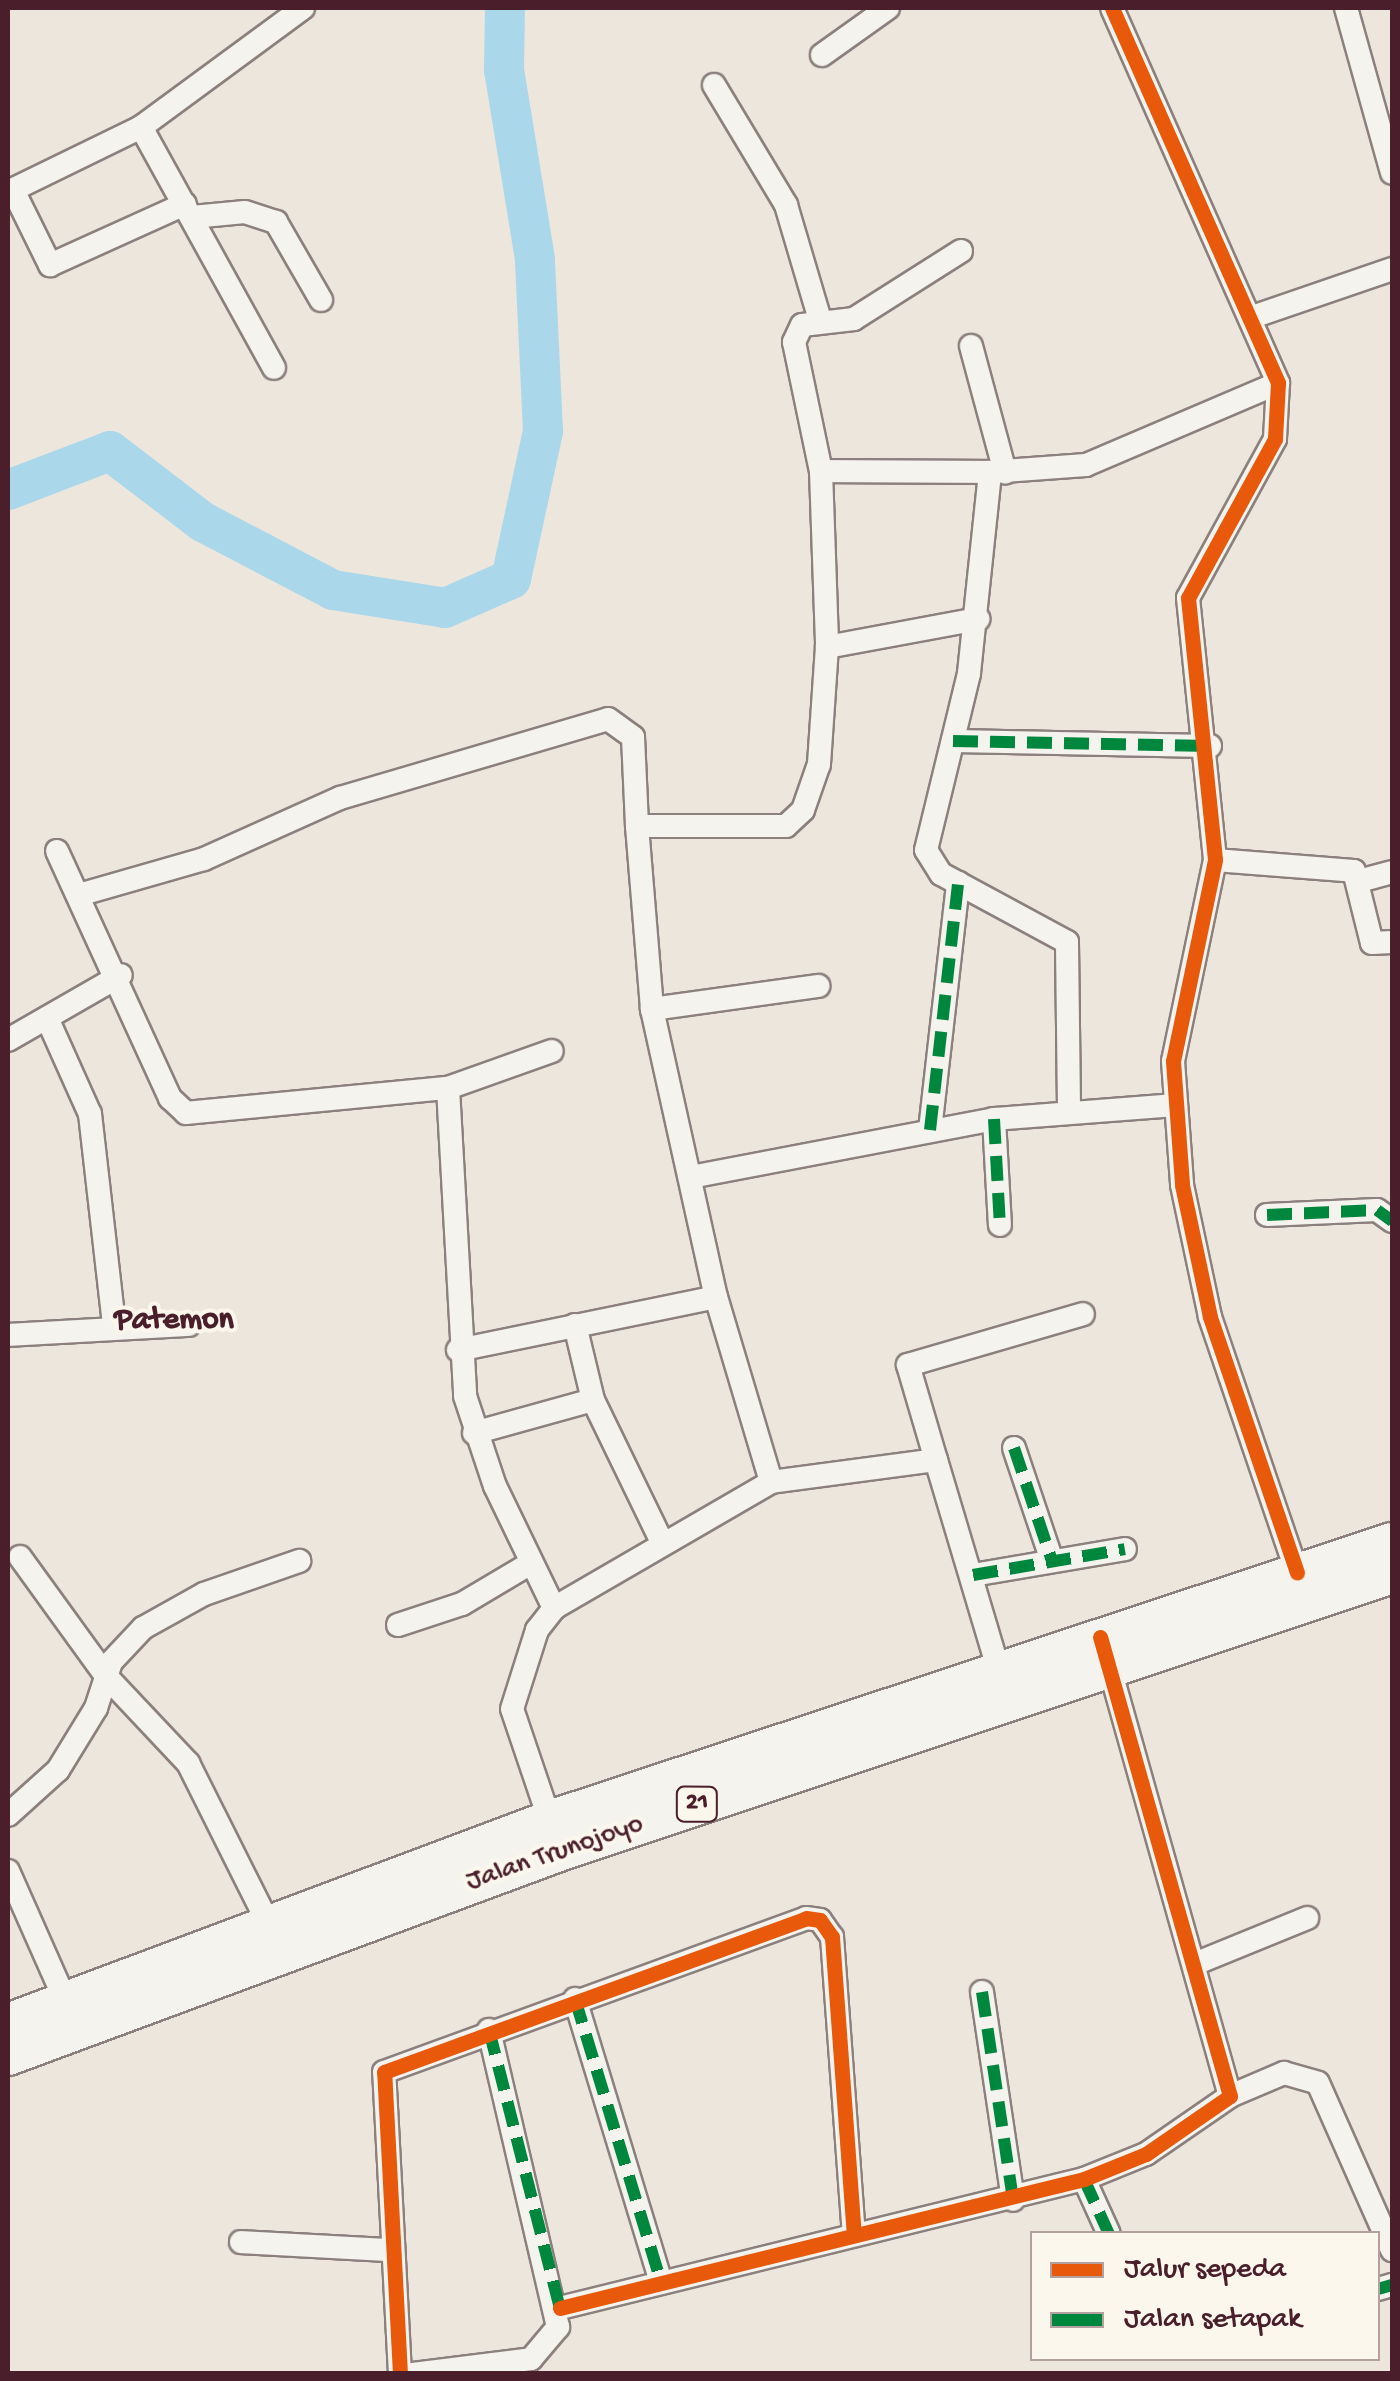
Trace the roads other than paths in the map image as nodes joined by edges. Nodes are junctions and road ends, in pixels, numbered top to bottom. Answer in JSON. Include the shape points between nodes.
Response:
{"nodes":[{"id":1,"x":302,"y":8,"type":"edge"},
{"id":2,"x":888,"y":8,"type":"edge"},
{"id":3,"x":1112,"y":8,"type":"edge"},
{"id":4,"x":1346,"y":8,"type":"edge"},
{"id":5,"x":822,"y":55,"type":"dead end"},
{"id":6,"x":714,"y":86,"type":"dead end"},
{"id":7,"x":141,"y":127,"type":"junction"},
{"id":8,"x":1387,"y":132,"type":"edge"},
{"id":9,"x":1392,"y":173,"type":"edge"},
{"id":10,"x":10,"y":191,"type":"edge"},
{"id":11,"x":188,"y":210,"type":"junction"},
{"id":12,"x":961,"y":250,"type":"dead end"},
{"id":13,"x":1392,"y":268,"type":"edge"},
{"id":14,"x":321,"y":300,"type":"dead end"},
{"id":15,"x":1255,"y":316,"type":"junction"},
{"id":16,"x":820,"y":320,"type":"junction"},
{"id":17,"x":972,"y":346,"type":"dead end"},
{"id":18,"x":274,"y":368,"type":"dead end"},
{"id":19,"x":1278,"y":383,"type":"junction"},
{"id":20,"x":821,"y":471,"type":"junction"},
{"id":21,"x":997,"y":472,"type":"junction"},
{"id":22,"x":978,"y":618,"type":"junction"},
{"id":23,"x":827,"y":647,"type":"junction"},
{"id":24,"x":953,"y":741,"type":"junction"},
{"id":25,"x":1210,"y":746,"type":"junction"},
{"id":26,"x":636,"y":826,"type":"junction"},
{"id":27,"x":57,"y":851,"type":"dead end"},
{"id":28,"x":1215,"y":860,"type":"junction"},
{"id":29,"x":1392,"y":872,"type":"edge"},
{"id":30,"x":1359,"y":881,"type":"junction"},
{"id":31,"x":958,"y":883,"type":"junction"},
{"id":32,"x":82,"y":894,"type":"junction"},
{"id":33,"x":1392,"y":942,"type":"edge"},
{"id":34,"x":120,"y":975,"type":"junction"},
{"id":35,"x":818,"y":986,"type":"dead end"},
{"id":36,"x":652,"y":1009,"type":"junction"},
{"id":37,"x":48,"y":1018,"type":"junction"},
{"id":38,"x":8,"y":1040,"type":"edge"},
{"id":39,"x":552,"y":1050,"type":"dead end"},
{"id":40,"x":448,"y":1088,"type":"junction"},
{"id":41,"x":1174,"y":1105,"type":"junction"},
{"id":42,"x":1069,"y":1108,"type":"junction"},
{"id":43,"x":994,"y":1118,"type":"junction"},
{"id":44,"x":930,"y":1130,"type":"junction"},
{"id":45,"x":691,"y":1177,"type":"junction"},
{"id":46,"x":1267,"y":1215,"type":"dead end"},
{"id":47,"x":1392,"y":1221,"type":"edge"},
{"id":48,"x":1000,"y":1225,"type":"dead end"},
{"id":49,"x":716,"y":1297,"type":"junction"},
{"id":50,"x":1083,"y":1314,"type":"dead end"},
{"id":51,"x":114,"y":1324,"type":"junction"},
{"id":52,"x":575,"y":1325,"type":"junction"},
{"id":53,"x":188,"y":1326,"type":"dead end"},
{"id":54,"x":8,"y":1334,"type":"edge"},
{"id":55,"x":458,"y":1350,"type":"junction"},
{"id":56,"x":594,"y":1400,"type":"junction"},
{"id":57,"x":474,"y":1433,"type":"junction"},
{"id":58,"x":1014,"y":1448,"type":"dead end"},
{"id":59,"x":936,"y":1460,"type":"junction"},
{"id":60,"x":772,"y":1482,"type":"junction"},
{"id":61,"x":662,"y":1542,"type":"junction"},
{"id":62,"x":1392,"y":1543,"type":"edge"},
{"id":63,"x":1124,"y":1550,"type":"dead end"},
{"id":64,"x":20,"y":1557,"type":"dead end"},
{"id":65,"x":1052,"y":1560,"type":"junction"},
{"id":66,"x":299,"y":1561,"type":"dead end"},
{"id":67,"x":530,"y":1563,"type":"junction"},
{"id":68,"x":1297,"y":1573,"type":"junction"},
{"id":69,"x":1392,"y":1573,"type":"edge"},
{"id":70,"x":973,"y":1575,"type":"junction"},
{"id":71,"x":554,"y":1608,"type":"junction"},
{"id":72,"x":398,"y":1625,"type":"dead end"},
{"id":73,"x":1105,"y":1652,"type":"junction"},
{"id":74,"x":999,"y":1671,"type":"junction"},
{"id":75,"x":106,"y":1676,"type":"junction"},
{"id":76,"x":8,"y":1815,"type":"edge"},
{"id":77,"x":550,"y":1821,"type":"junction"},
{"id":78,"x":8,"y":1871,"type":"edge"},
{"id":79,"x":1307,"y":1918,"type":"dead end"},
{"id":80,"x":275,"y":1938,"type":"junction"},
{"id":81,"x":1196,"y":1963,"type":"junction"},
{"id":82,"x":982,"y":1992,"type":"dead end"},
{"id":83,"x":575,"y":1999,"type":"junction"},
{"id":84,"x":72,"y":2015,"type":"junction"},
{"id":85,"x":8,"y":2024,"type":"edge"},
{"id":86,"x":489,"y":2030,"type":"junction"},
{"id":87,"x":8,"y":2055,"type":"edge"},
{"id":88,"x":1230,"y":2096,"type":"junction"},
{"id":89,"x":1084,"y":2179,"type":"junction"},
{"id":90,"x":1013,"y":2200,"type":"junction"},
{"id":91,"x":1108,"y":2231,"type":"edge"},
{"id":92,"x":854,"y":2234,"type":"junction"},
{"id":93,"x":240,"y":2242,"type":"dead end"},
{"id":94,"x":390,"y":2250,"type":"junction"},
{"id":95,"x":1392,"y":2250,"type":"edge"},
{"id":96,"x":660,"y":2279,"type":"junction"},
{"id":97,"x":560,"y":2308,"type":"junction"},
{"id":98,"x":400,"y":2374,"type":"edge"},
{"id":99,"x":413,"y":2374,"type":"edge"}],
"edges":[{"from":1,"to":7,"type":"street"},
{"from":2,"to":5,"type":"street"},
{"from":3,"to":15,"type":"street","via":[[1153,117]]},
{"from":4,"to":8,"type":"street"},
{"from":6,"to":16,"type":"street","via":[[791,216]]},
{"from":7,"to":10,"type":"street"},
{"from":7,"to":11,"type":"street"},
{"from":8,"to":9,"type":"street"},
{"from":10,"to":11,"type":"street","via":[[50,266]]},
{"from":11,"to":14,"type":"street","via":[[245,212],[276,222]]},
{"from":11,"to":18,"type":"street"},
{"from":12,"to":16,"type":"street","via":[[854,319]]},
{"from":13,"to":15,"type":"street"},
{"from":15,"to":19,"type":"street"},
{"from":16,"to":20,"type":"street","via":[[798,330],[794,342]]},
{"from":17,"to":21,"type":"street"},
{"from":19,"to":21,"type":"street","via":[[1086,465]]},
{"from":19,"to":25,"type":"street","via":[[1274,439],[1188,598]]},
{"from":20,"to":21,"type":"street"},
{"from":20,"to":23,"type":"street"},
{"from":21,"to":22,"type":"street"},
{"from":22,"to":23,"type":"street"},
{"from":22,"to":24,"type":"street"},
{"from":23,"to":26,"type":"street","via":[[818,764],[796,820],[775,829]]},
{"from":24,"to":25,"type":"street"},
{"from":24,"to":31,"type":"street","via":[[926,850],[935,870]]},
{"from":25,"to":28,"type":"street"},
{"from":26,"to":32,"type":"street","via":[[633,737],[608,719],[340,798],[204,859]]},
{"from":26,"to":36,"type":"street"},
{"from":27,"to":32,"type":"street"},
{"from":28,"to":30,"type":"street","via":[[1349,870]]},
{"from":28,"to":41,"type":"street","via":[[1174,1022]]},
{"from":29,"to":30,"type":"street"},
{"from":30,"to":33,"type":"street","via":[[1372,942]]},
{"from":31,"to":42,"type":"street","via":[[1044,923],[1070,947]]},
{"from":31,"to":44,"type":"street"},
{"from":32,"to":34,"type":"street"},
{"from":34,"to":37,"type":"street"},
{"from":34,"to":40,"type":"street","via":[[162,1080],[186,1113]]},
{"from":35,"to":36,"type":"street"},
{"from":36,"to":45,"type":"street"},
{"from":37,"to":38,"type":"street"},
{"from":37,"to":51,"type":"street","via":[[90,1114]]},
{"from":39,"to":40,"type":"street"},
{"from":40,"to":55,"type":"street","via":[[458,1164]]},
{"from":41,"to":42,"type":"street"},
{"from":41,"to":68,"type":"street","via":[[1210,1317]]},
{"from":42,"to":43,"type":"street"},
{"from":43,"to":44,"type":"street"},
{"from":43,"to":48,"type":"street"},
{"from":44,"to":45,"type":"street"},
{"from":45,"to":49,"type":"street"},
{"from":46,"to":47,"type":"street","via":[[1377,1210]]},
{"from":49,"to":52,"type":"street"},
{"from":49,"to":60,"type":"street"},
{"from":50,"to":59,"type":"street","via":[[908,1365]]},
{"from":51,"to":53,"type":"street"},
{"from":51,"to":54,"type":"street"},
{"from":52,"to":55,"type":"street"},
{"from":52,"to":56,"type":"street"},
{"from":55,"to":57,"type":"street"},
{"from":56,"to":57,"type":"street"},
{"from":56,"to":61,"type":"street"},
{"from":57,"to":67,"type":"street"},
{"from":58,"to":65,"type":"street"},
{"from":59,"to":60,"type":"street"},
{"from":59,"to":70,"type":"street"},
{"from":60,"to":61,"type":"street"},
{"from":61,"to":71,"type":"street"},
{"from":62,"to":68,"type":"highway","name":"Jalan Trunojoyo","number":"21"},
{"from":63,"to":65,"type":"street"},
{"from":64,"to":75,"type":"street"},
{"from":65,"to":70,"type":"street"},
{"from":66,"to":75,"type":"street","via":[[173,1608],[118,1650]]},
{"from":67,"to":71,"type":"street"},
{"from":67,"to":72,"type":"street","via":[[462,1604]]},
{"from":68,"to":73,"type":"highway","name":"Jalan Trunojoyo","number":"21"},
{"from":69,"to":73,"type":"highway","name":"Jalan Trunojoyo","number":"21"},
{"from":70,"to":74,"type":"street"},
{"from":71,"to":77,"type":"street","via":[[512,1690]]},
{"from":73,"to":74,"type":"highway","name":"Jalan Trunojoyo","number":"21"},
{"from":73,"to":80,"type":"highway","name":"Jalan Trunojoyo","number":"21"},
{"from":73,"to":81,"type":"street"},
{"from":74,"to":77,"type":"highway","name":"Jalan Trunojoyo","number":"21"},
{"from":75,"to":76,"type":"street","via":[[64,1760]]},
{"from":75,"to":80,"type":"street","via":[[188,1763]]},
{"from":77,"to":80,"type":"highway","name":"Jalan Trunojoyo","number":"21"},
{"from":78,"to":84,"type":"street"},
{"from":79,"to":81,"type":"street"},
{"from":80,"to":84,"type":"highway","name":"Jalan Trunojoyo","number":"21"},
{"from":81,"to":88,"type":"street"},
{"from":82,"to":90,"type":"street"},
{"from":83,"to":86,"type":"street"},
{"from":83,"to":92,"type":"street","via":[[734,1938],[820,1920],[832,1938],[841,2020]]},
{"from":83,"to":96,"type":"street"},
{"from":84,"to":85,"type":"highway","name":"Jalan Trunojoyo","number":"21"},
{"from":84,"to":87,"type":"highway","name":"Jalan Trunojoyo","number":"21"},
{"from":86,"to":94,"type":"street","via":[[383,2074]]},
{"from":86,"to":97,"type":"street"},
{"from":88,"to":89,"type":"street","via":[[1146,2154]]},
{"from":88,"to":95,"type":"street","via":[[1284,2073],[1318,2083]]},
{"from":89,"to":90,"type":"street"},
{"from":89,"to":91,"type":"street"},
{"from":90,"to":92,"type":"street"},
{"from":92,"to":96,"type":"street"},
{"from":93,"to":94,"type":"street"},
{"from":94,"to":98,"type":"street"},
{"from":96,"to":97,"type":"street"},
{"from":97,"to":99,"type":"street","via":[[556,2336],[538,2356]]}]}
